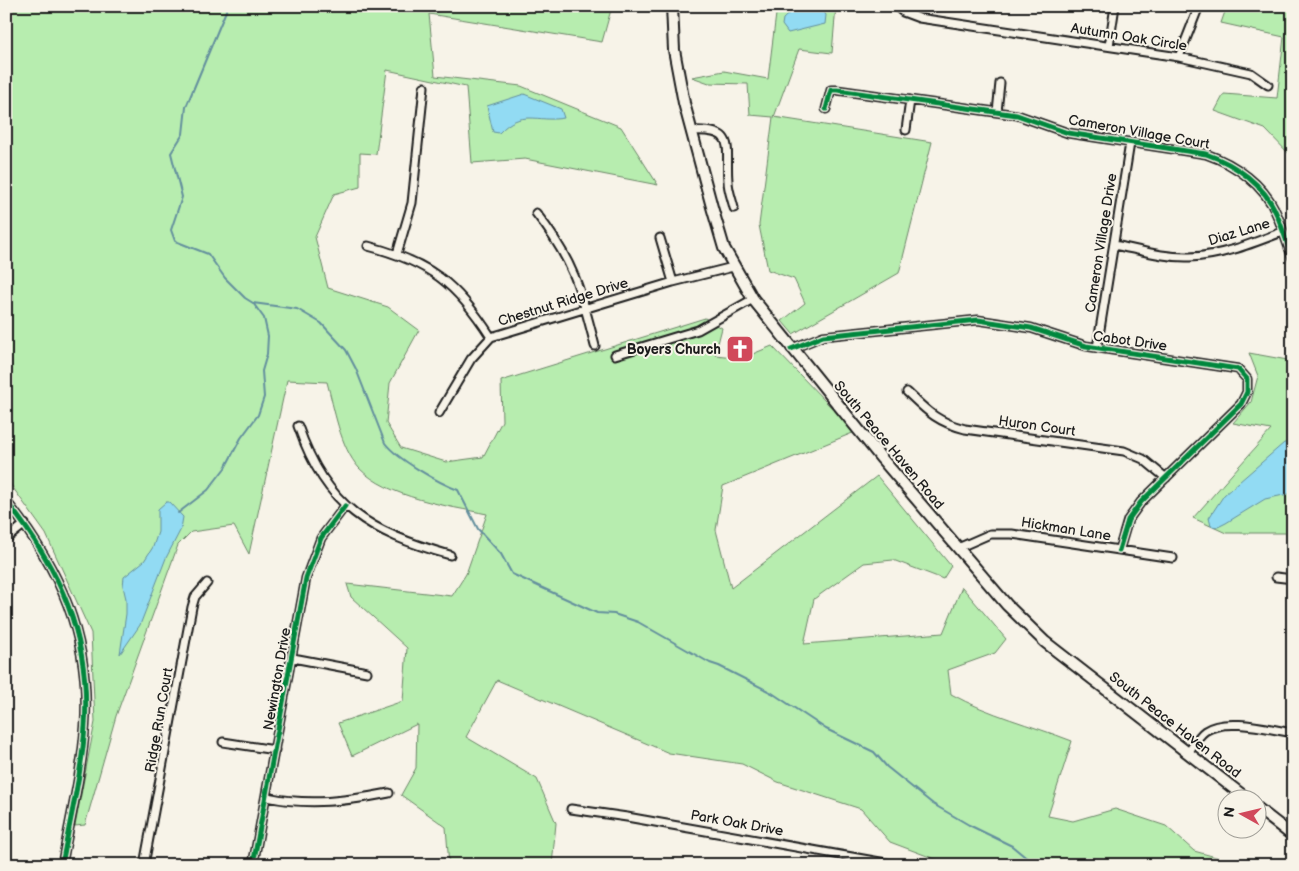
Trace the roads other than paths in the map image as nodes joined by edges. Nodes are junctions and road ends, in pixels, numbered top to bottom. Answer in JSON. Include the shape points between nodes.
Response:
{"nodes":[{"id":1,"x":672,"y":6,"type":"edge"},
{"id":2,"x":896,"y":6,"type":"edge"},
{"id":3,"x":1115,"y":6,"type":"edge"},
{"id":4,"x":1199,"y":6,"type":"edge"},
{"id":5,"x":1108,"y":46,"type":"junction"},
{"id":6,"x":1179,"y":56,"type":"junction"},
{"id":7,"x":1000,"y":83,"type":"dead end"},
{"id":8,"x":1268,"y":85,"type":"dead end"},
{"id":9,"x":424,"y":86,"type":"dead end"},
{"id":10,"x":910,"y":100,"type":"junction"},
{"id":11,"x":826,"y":109,"type":"dead end"},
{"id":12,"x":996,"y":112,"type":"junction"},
{"id":13,"x":906,"y":130,"type":"dead end"},
{"id":14,"x":691,"y":131,"type":"junction"},
{"id":15,"x":1130,"y":143,"type":"junction"},
{"id":16,"x":734,"y":208,"type":"dead end"},
{"id":17,"x":536,"y":213,"type":"dead end"},
{"id":18,"x":1282,"y":232,"type":"junction"},
{"id":19,"x":660,"y":238,"type":"dead end"},
{"id":20,"x":1114,"y":245,"type":"junction"},
{"id":21,"x":368,"y":246,"type":"dead end"},
{"id":22,"x":398,"y":254,"type":"junction"},
{"id":23,"x":1293,"y":258,"type":"edge"},
{"id":24,"x":733,"y":267,"type":"junction"},
{"id":25,"x":674,"y":282,"type":"junction"},
{"id":26,"x":752,"y":299,"type":"junction"},
{"id":27,"x":586,"y":309,"type":"junction"},
{"id":28,"x":491,"y":337,"type":"junction"},
{"id":29,"x":595,"y":346,"type":"dead end"},
{"id":30,"x":1097,"y":348,"type":"junction"},
{"id":31,"x":791,"y":349,"type":"junction"},
{"id":32,"x":615,"y":355,"type":"dead end"},
{"id":33,"x":907,"y":392,"type":"dead end"},
{"id":34,"x":439,"y":414,"type":"dead end"},
{"id":35,"x":298,"y":426,"type":"dead end"},
{"id":36,"x":1166,"y":478,"type":"junction"},
{"id":37,"x":6,"y":501,"type":"edge"},
{"id":38,"x":345,"y":506,"type":"junction"},
{"id":39,"x":25,"y":524,"type":"junction"},
{"id":40,"x":6,"y":538,"type":"edge"},
{"id":41,"x":958,"y":548,"type":"junction"},
{"id":42,"x":1119,"y":550,"type":"junction"},
{"id":43,"x":450,"y":555,"type":"dead end"},
{"id":44,"x":1173,"y":558,"type":"dead end"},
{"id":45,"x":1276,"y":577,"type":"dead end"},
{"id":46,"x":1293,"y":579,"type":"edge"},
{"id":47,"x":206,"y":583,"type":"dead end"},
{"id":48,"x":293,"y":658,"type":"junction"},
{"id":49,"x":366,"y":672,"type":"dead end"},
{"id":50,"x":1293,"y":733,"type":"edge"},
{"id":51,"x":223,"y":742,"type":"dead end"},
{"id":52,"x":275,"y":750,"type":"junction"},
{"id":53,"x":1188,"y":753,"type":"junction"},
{"id":54,"x":1233,"y":788,"type":"edge"},
{"id":55,"x":389,"y":793,"type":"dead end"},
{"id":56,"x":267,"y":797,"type":"junction"},
{"id":57,"x":572,"y":809,"type":"dead end"},
{"id":58,"x":1266,"y":815,"type":"edge"},
{"id":59,"x":1293,"y":836,"type":"edge"},
{"id":60,"x":62,"y":865,"type":"edge"},
{"id":61,"x":144,"y":865,"type":"edge"},
{"id":62,"x":253,"y":865,"type":"edge"},
{"id":63,"x":897,"y":865,"type":"edge"}],
"edges":[{"from":1,"to":14,"type":"main road","name":"South Peace Haven Road","via":[[674,50]]},
{"from":2,"to":5,"type":"street","name":"Autumn Oak Circle","via":[[918,18]]},
{"from":3,"to":5,"type":"street"},
{"from":4,"to":6,"type":"street"},
{"from":5,"to":6,"type":"street","name":"Autumn Oak Circle"},
{"from":6,"to":8,"type":"street","name":"Autumn Oak Circle","via":[[1251,73]]},
{"from":7,"to":12,"type":"street"},
{"from":9,"to":22,"type":"street","via":[[412,203]]},
{"from":10,"to":11,"type":"street","name":"Cameron Village Court","via":[[831,90]]},
{"from":10,"to":12,"type":"street","name":"Cameron Village Court"},
{"from":10,"to":13,"type":"street"},
{"from":12,"to":15,"type":"street","name":"Cameron Village Court","via":[[1034,120],[1068,133]]},
{"from":14,"to":16,"type":"street","via":[[713,130],[726,140],[728,183]]},
{"from":14,"to":24,"type":"main road","name":"South Peace Haven Road","via":[[724,248]]},
{"from":15,"to":18,"type":"street","name":"Cameron Village Court","via":[[1190,150],[1224,160],[1258,187],[1277,214]]},
{"from":15,"to":20,"type":"street","name":"Cameron Village Drive"},
{"from":17,"to":27,"type":"street","via":[[569,259]]},
{"from":18,"to":20,"type":"street","name":"Diaz Lane","via":[[1235,249],[1190,257]]},
{"from":18,"to":23,"type":"street","name":"Cameron Village Court"},
{"from":19,"to":25,"type":"street"},
{"from":20,"to":30,"type":"street","name":"Cameron Village Drive"},
{"from":21,"to":22,"type":"street"},
{"from":22,"to":28,"type":"street","via":[[430,270],[455,289]]},
{"from":24,"to":25,"type":"street","name":"Chestnut Ridge Drive"},
{"from":24,"to":26,"type":"main road","name":"South Peace Haven Road"},
{"from":25,"to":27,"type":"street","name":"Chestnut Ridge Drive"},
{"from":26,"to":31,"type":"main road","name":"South Peace Haven Road"},
{"from":26,"to":32,"type":"street","via":[[698,330]]},
{"from":27,"to":28,"type":"street","name":"Chestnut Ridge Drive"},
{"from":27,"to":29,"type":"street"},
{"from":28,"to":34,"type":"street","name":"Chestnut Ridge Drive","via":[[471,359]]},
{"from":30,"to":31,"type":"street","name":"Cabot Drive","via":[[1031,328],[978,320],[823,336]]},
{"from":30,"to":36,"type":"street","name":"Cabot Drive","via":[[1238,369],[1247,378],[1247,392],[1241,404]]},
{"from":31,"to":41,"type":"main road","name":"South Peace Haven Road"},
{"from":33,"to":36,"type":"street","name":"Huron Court","via":[[933,417],[947,424],[1124,451],[1143,459]]},
{"from":35,"to":38,"type":"street","via":[[314,466]]},
{"from":36,"to":42,"type":"street","name":"Cabot Drive","via":[[1134,510]]},
{"from":37,"to":39,"type":"street"},
{"from":38,"to":43,"type":"street","via":[[386,533]]},
{"from":38,"to":48,"type":"street","name":"Newington Drive","via":[[321,538],[306,578]]},
{"from":39,"to":40,"type":"street"},
{"from":39,"to":60,"type":"street","via":[[59,580],[77,636],[85,684],[83,751]]},
{"from":41,"to":42,"type":"street","name":"Hickman Lane","via":[[990,534],[1012,534]]},
{"from":41,"to":53,"type":"main road","name":"South Peace Haven Road","via":[[1044,642]]},
{"from":42,"to":44,"type":"street","name":"Hickman Lane"},
{"from":45,"to":46,"type":"street"},
{"from":47,"to":61,"type":"street","name":"Ridge Run Court","via":[[192,607]]},
{"from":48,"to":49,"type":"street"},
{"from":48,"to":52,"type":"street","name":"Newington Drive"},
{"from":50,"to":53,"type":"street","via":[[1242,725],[1218,725],[1204,731]]},
{"from":51,"to":52,"type":"street"},
{"from":52,"to":56,"type":"street","name":"Newington Drive"},
{"from":53,"to":54,"type":"main road","name":"South Peace Haven Road"},
{"from":55,"to":56,"type":"street","via":[[316,803]]},
{"from":56,"to":62,"type":"street","name":"Newington Drive"},
{"from":57,"to":63,"type":"street","name":"Park Oak Drive"},
{"from":58,"to":59,"type":"main road"}]}
